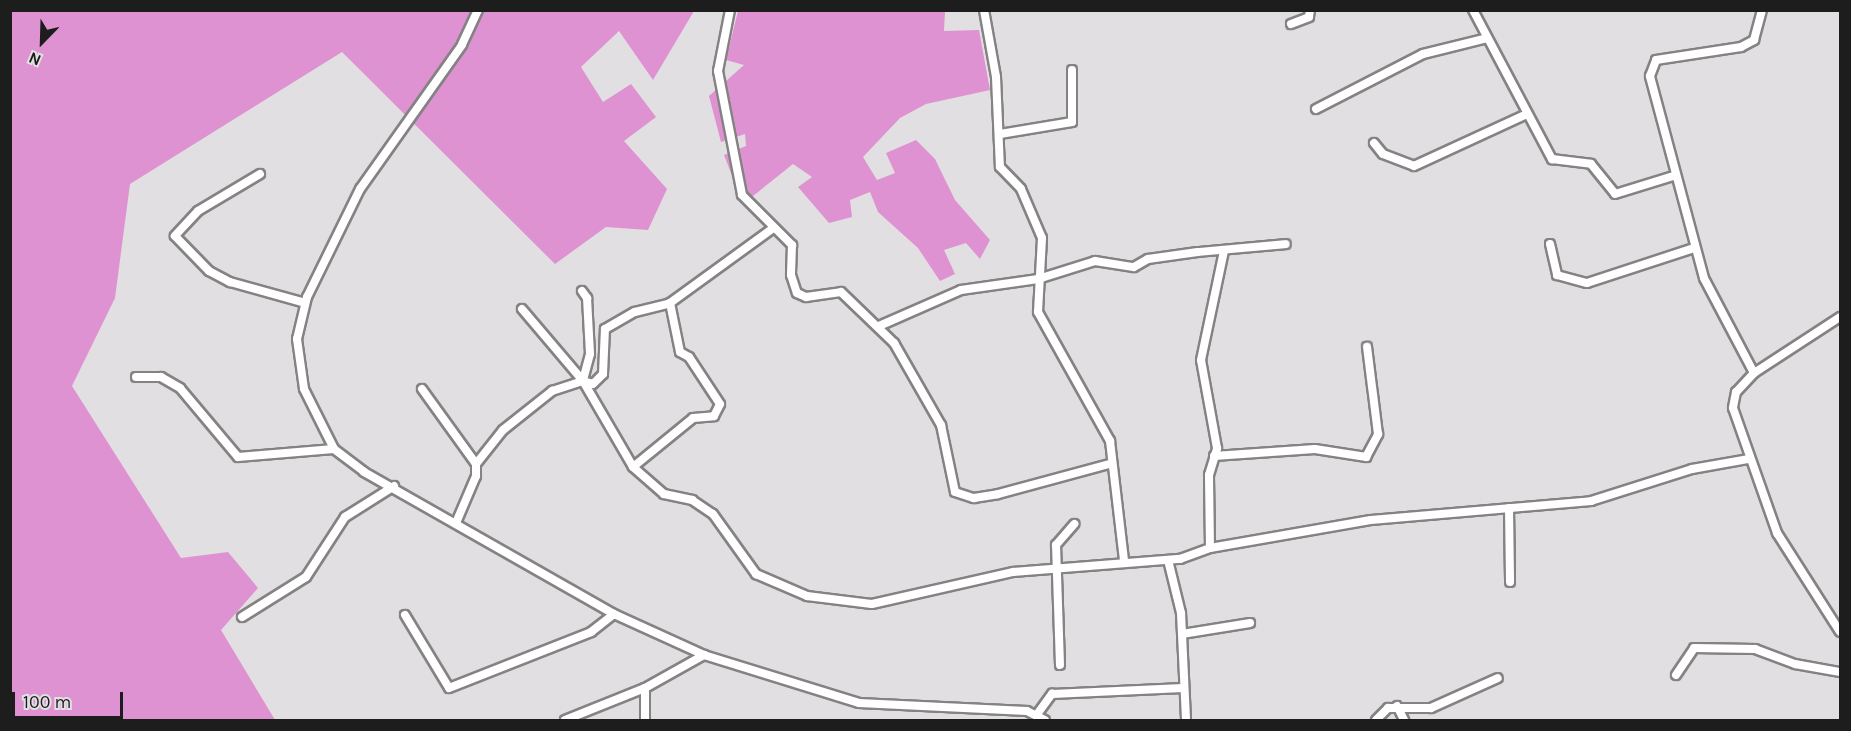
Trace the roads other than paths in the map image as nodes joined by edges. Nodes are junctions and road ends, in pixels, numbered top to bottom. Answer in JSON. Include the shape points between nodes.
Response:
{"nodes":[{"id":1,"x":478,"y":10,"type":"edge"},
{"id":2,"x":730,"y":10,"type":"edge"},
{"id":3,"x":984,"y":10,"type":"edge"},
{"id":4,"x":1310,"y":10,"type":"edge"},
{"id":5,"x":1473,"y":10,"type":"edge"},
{"id":6,"x":1762,"y":10,"type":"edge"},
{"id":7,"x":1291,"y":24,"type":"dead end"},
{"id":8,"x":1487,"y":38,"type":"junction"},
{"id":9,"x":1072,"y":70,"type":"dead end"},
{"id":10,"x":1316,"y":109,"type":"dead end"},
{"id":11,"x":1527,"y":114,"type":"junction"},
{"id":12,"x":1000,"y":134,"type":"junction"},
{"id":13,"x":1374,"y":143,"type":"dead end"},
{"id":14,"x":260,"y":174,"type":"dead end"},
{"id":15,"x":1673,"y":176,"type":"junction"},
{"id":16,"x":772,"y":229,"type":"junction"},
{"id":17,"x":1286,"y":244,"type":"dead end"},
{"id":18,"x":1550,"y":244,"type":"dead end"},
{"id":19,"x":1694,"y":248,"type":"junction"},
{"id":20,"x":1224,"y":251,"type":"junction"},
{"id":21,"x":1038,"y":279,"type":"junction"},
{"id":22,"x":582,"y":291,"type":"dead end"},
{"id":23,"x":305,"y":303,"type":"junction"},
{"id":24,"x":670,"y":303,"type":"junction"},
{"id":25,"x":522,"y":309,"type":"dead end"},
{"id":26,"x":1840,"y":317,"type":"edge"},
{"id":27,"x":879,"y":327,"type":"junction"},
{"id":28,"x":1366,"y":347,"type":"dead end"},
{"id":29,"x":1754,"y":373,"type":"junction"},
{"id":30,"x":136,"y":377,"type":"dead end"},
{"id":31,"x":583,"y":381,"type":"junction"},
{"id":32,"x":422,"y":389,"type":"dead end"},
{"id":33,"x":334,"y":449,"type":"junction"},
{"id":34,"x":1214,"y":456,"type":"junction"},
{"id":35,"x":1749,"y":459,"type":"junction"},
{"id":36,"x":476,"y":464,"type":"junction"},
{"id":37,"x":1109,"y":464,"type":"junction"},
{"id":38,"x":633,"y":467,"type":"junction"},
{"id":39,"x":394,"y":486,"type":"junction"},
{"id":40,"x":1509,"y":508,"type":"junction"},
{"id":41,"x":456,"y":523,"type":"junction"},
{"id":42,"x":1074,"y":524,"type":"dead end"},
{"id":43,"x":1210,"y":549,"type":"junction"},
{"id":44,"x":1168,"y":560,"type":"junction"},
{"id":45,"x":1124,"y":561,"type":"junction"},
{"id":46,"x":1059,"y":569,"type":"junction"},
{"id":47,"x":1509,"y":582,"type":"dead end"},
{"id":48,"x":614,"y":614,"type":"junction"},
{"id":49,"x":405,"y":615,"type":"dead end"},
{"id":50,"x":242,"y":617,"type":"dead end"},
{"id":51,"x":1250,"y":623,"type":"dead end"},
{"id":52,"x":1840,"y":632,"type":"edge"},
{"id":53,"x":1182,"y":634,"type":"junction"},
{"id":54,"x":705,"y":655,"type":"junction"},
{"id":55,"x":1060,"y":665,"type":"dead end"},
{"id":56,"x":1840,"y":672,"type":"edge"},
{"id":57,"x":1676,"y":675,"type":"dead end"},
{"id":58,"x":1498,"y":678,"type":"dead end"},
{"id":59,"x":645,"y":688,"type":"junction"},
{"id":60,"x":1183,"y":688,"type":"junction"},
{"id":61,"x":1397,"y":706,"type":"junction"},
{"id":62,"x":1038,"y":713,"type":"junction"},
{"id":63,"x":565,"y":720,"type":"edge"},
{"id":64,"x":645,"y":720,"type":"edge"},
{"id":65,"x":1045,"y":720,"type":"edge"},
{"id":66,"x":1186,"y":720,"type":"edge"},
{"id":67,"x":1376,"y":720,"type":"edge"},
{"id":68,"x":1404,"y":720,"type":"edge"}],
"edges":[{"from":1,"to":23,"type":"street","via":[[462,45],[360,189]]},
{"from":2,"to":16,"type":"street","via":[[718,71],[726,135],[742,195]]},
{"from":3,"to":12,"type":"street"},
{"from":4,"to":7,"type":"street","via":[[1309,17]]},
{"from":5,"to":8,"type":"street"},
{"from":6,"to":15,"type":"street","via":[[1759,33],[1741,47],[1668,56],[1650,68]]},
{"from":8,"to":10,"type":"street","via":[[1423,54]]},
{"from":8,"to":11,"type":"street"},
{"from":9,"to":12,"type":"street","via":[[1072,123]]},
{"from":11,"to":13,"type":"street","via":[[1414,166],[1383,154]]},
{"from":11,"to":15,"type":"street","via":[[1552,159],[1591,164],[1615,194]]},
{"from":12,"to":21,"type":"street","via":[[1000,167],[1021,189],[1042,238]]},
{"from":14,"to":23,"type":"street","via":[[198,211],[175,236],[209,271],[230,282]]},
{"from":15,"to":19,"type":"street"},
{"from":16,"to":24,"type":"street"},
{"from":16,"to":27,"type":"street","via":[[792,245],[791,275],[797,292],[806,297],[842,292]]},
{"from":17,"to":20,"type":"street"},
{"from":18,"to":19,"type":"street","via":[[1557,275],[1587,283]]},
{"from":19,"to":29,"type":"street"},
{"from":20,"to":21,"type":"street","via":[[1148,259],[1134,267],[1095,261]]},
{"from":20,"to":34,"type":"street","via":[[1201,360]]},
{"from":21,"to":27,"type":"street","via":[[961,290]]},
{"from":21,"to":37,"type":"street","via":[[1038,312],[1074,384],[1107,431]]},
{"from":22,"to":31,"type":"street","via":[[587,298],[590,354]]},
{"from":23,"to":33,"type":"street","via":[[297,339],[304,389]]},
{"from":24,"to":31,"type":"street","via":[[634,312],[605,329],[603,374],[593,384]]},
{"from":24,"to":38,"type":"street","via":[[680,352],[689,357],[720,404],[714,416],[693,418]]},
{"from":25,"to":31,"type":"street"},
{"from":26,"to":29,"type":"street"},
{"from":27,"to":37,"type":"street","via":[[941,425],[958,495],[998,494]]},
{"from":28,"to":34,"type":"street","via":[[1378,434],[1366,457],[1323,449]]},
{"from":29,"to":35,"type":"street","via":[[1733,399]]},
{"from":30,"to":33,"type":"street","via":[[161,377],[180,388],[238,457]]},
{"from":31,"to":36,"type":"street","via":[[552,391],[502,430]]},
{"from":31,"to":38,"type":"street"},
{"from":32,"to":36,"type":"street"},
{"from":33,"to":39,"type":"street"},
{"from":34,"to":43,"type":"street"},
{"from":35,"to":40,"type":"street","via":[[1692,469],[1591,501]]},
{"from":35,"to":52,"type":"street","via":[[1777,533]]},
{"from":36,"to":41,"type":"street","via":[[476,476]]},
{"from":37,"to":45,"type":"street"},
{"from":38,"to":46,"type":"street","via":[[664,494],[692,500],[713,514],[756,574],[807,596],[872,604],[1013,573]]},
{"from":39,"to":41,"type":"street"},
{"from":39,"to":50,"type":"street","via":[[345,517],[306,577]]},
{"from":40,"to":43,"type":"street","via":[[1371,520]]},
{"from":40,"to":47,"type":"street"},
{"from":41,"to":48,"type":"street"},
{"from":42,"to":46,"type":"street","via":[[1057,539]]},
{"from":43,"to":44,"type":"street"},
{"from":44,"to":45,"type":"street"},
{"from":44,"to":53,"type":"street"},
{"from":45,"to":46,"type":"street"},
{"from":46,"to":55,"type":"street"},
{"from":48,"to":49,"type":"street","via":[[591,632],[449,688]]},
{"from":48,"to":54,"type":"street"},
{"from":51,"to":53,"type":"street"},
{"from":53,"to":60,"type":"street"},
{"from":54,"to":59,"type":"street"},
{"from":54,"to":62,"type":"street","via":[[859,703]]},
{"from":56,"to":57,"type":"street","via":[[1795,664],[1755,649],[1694,648]]},
{"from":58,"to":61,"type":"street","via":[[1431,708]]},
{"from":59,"to":63,"type":"street"},
{"from":59,"to":64,"type":"street"},
{"from":60,"to":62,"type":"street","via":[[1052,694]]},
{"from":60,"to":66,"type":"street"},
{"from":61,"to":67,"type":"street"},
{"from":61,"to":68,"type":"street"},
{"from":62,"to":65,"type":"street"}]}
